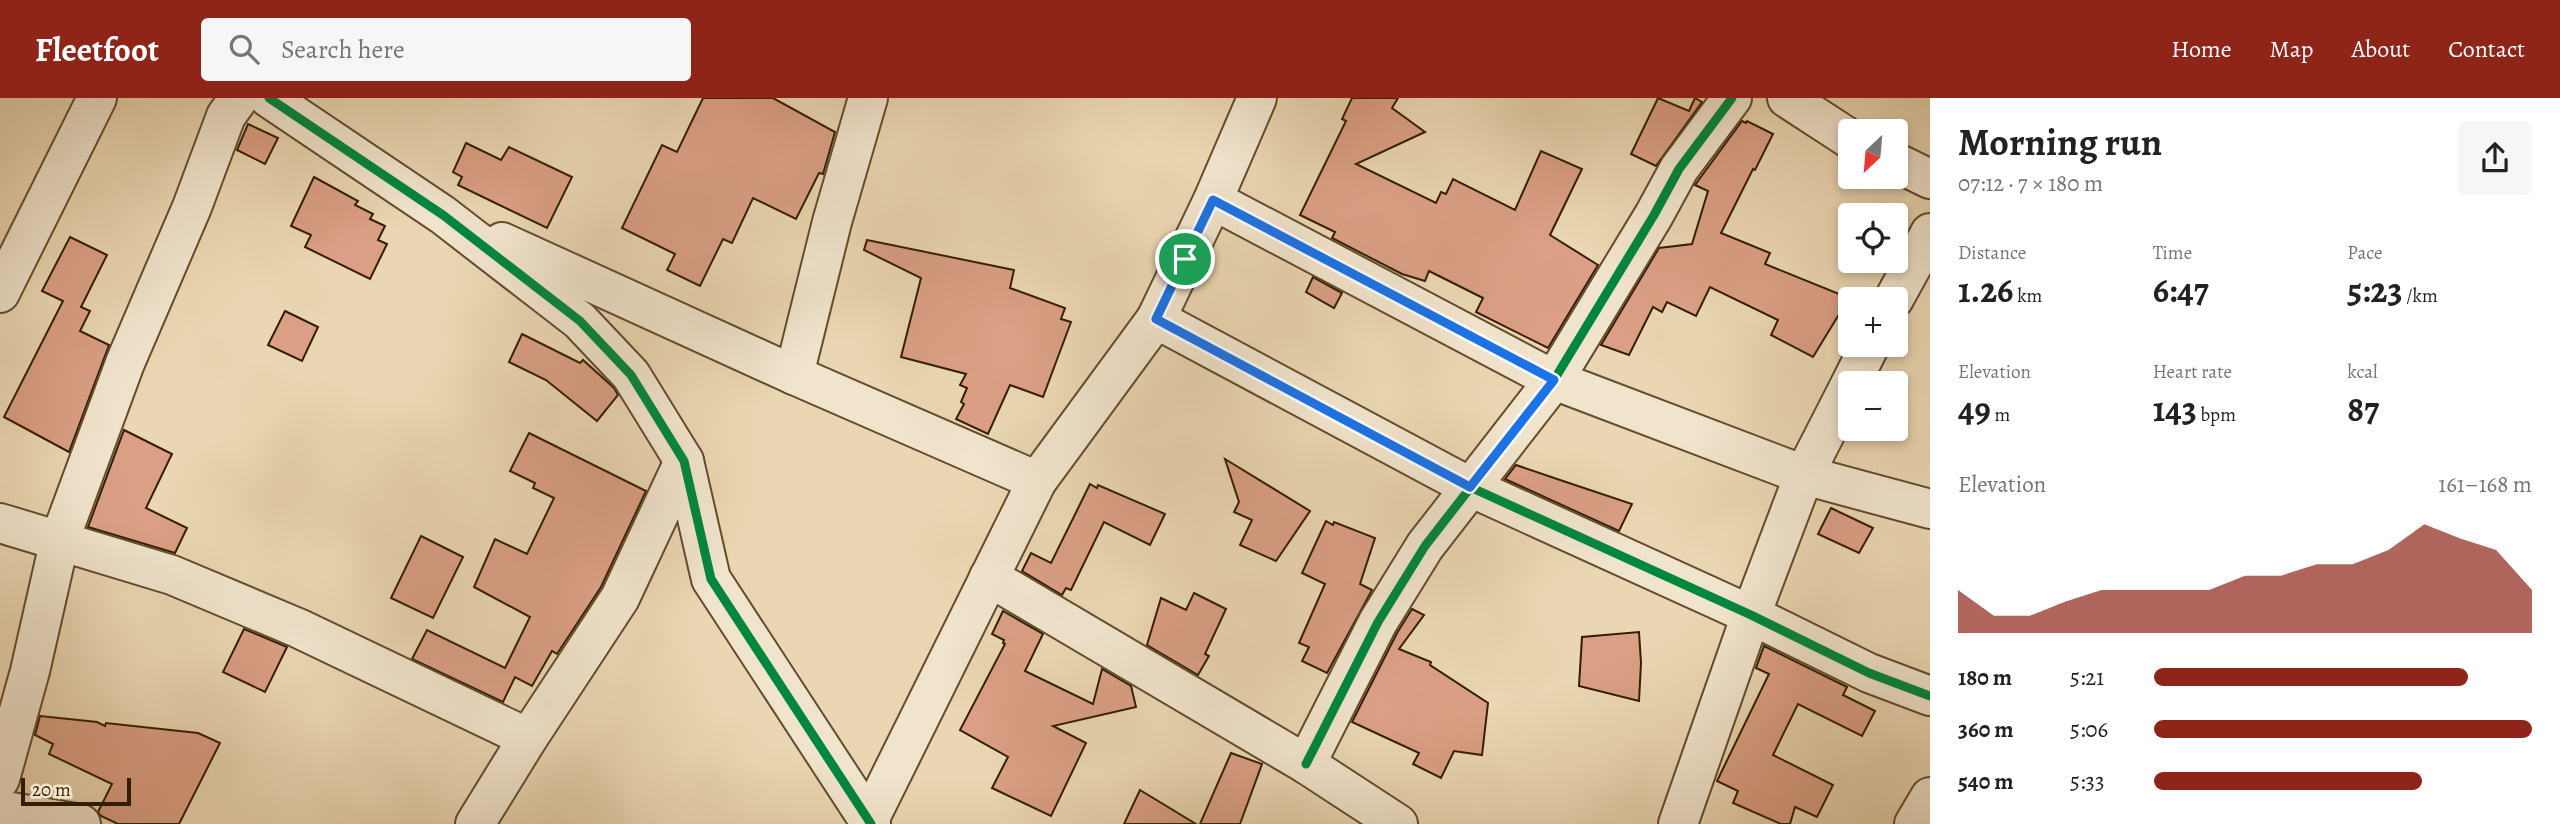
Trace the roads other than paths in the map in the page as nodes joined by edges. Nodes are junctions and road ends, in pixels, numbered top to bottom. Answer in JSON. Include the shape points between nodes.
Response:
{"nodes":[{"id":1,"x":97,"y":98,"type":"edge"},
{"id":2,"x":239,"y":98,"type":"edge"},
{"id":3,"x":269,"y":98,"type":"edge"},
{"id":4,"x":868,"y":98,"type":"edge"},
{"id":5,"x":1257,"y":98,"type":"edge"},
{"id":6,"x":1732,"y":98,"type":"edge"},
{"id":7,"x":1787,"y":98,"type":"edge"},
{"id":8,"x":1838,"y":131,"type":"edge"},
{"id":9,"x":1908,"y":168,"type":"edge"},
{"id":10,"x":1930,"y":179,"type":"edge"},
{"id":11,"x":1213,"y":200,"type":"junction"},
{"id":12,"x":443,"y":215,"type":"junction"},
{"id":13,"x":1930,"y":233,"type":"edge"},
{"id":14,"x":1901,"y":287,"type":"edge"},
{"id":15,"x":0,"y":293,"type":"edge"},
{"id":16,"x":1156,"y":319,"type":"junction"},
{"id":17,"x":794,"y":375,"type":"junction"},
{"id":18,"x":1554,"y":380,"type":"junction"},
{"id":19,"x":1838,"y":408,"type":"edge"},
{"id":20,"x":684,"y":461,"type":"junction"},
{"id":21,"x":1804,"y":475,"type":"junction"},
{"id":22,"x":1037,"y":481,"type":"junction"},
{"id":23,"x":1470,"y":487,"type":"junction"},
{"id":24,"x":1930,"y":509,"type":"edge"},
{"id":25,"x":0,"y":523,"type":"edge"},
{"id":26,"x":60,"y":539,"type":"junction"},
{"id":27,"x":989,"y":578,"type":"junction"},
{"id":28,"x":1751,"y":615,"type":"junction"},
{"id":29,"x":1930,"y":696,"type":"edge"},
{"id":30,"x":528,"y":737,"type":"junction"},
{"id":31,"x":1306,"y":764,"type":"junction"},
{"id":32,"x":0,"y":779,"type":"edge"},
{"id":33,"x":1930,"y":797,"type":"edge"},
{"id":34,"x":0,"y":810,"type":"edge"},
{"id":35,"x":869,"y":823,"type":"edge"},
{"id":36,"x":81,"y":824,"type":"edge"},
{"id":37,"x":475,"y":824,"type":"edge"},
{"id":38,"x":1398,"y":824,"type":"edge"},
{"id":39,"x":1678,"y":824,"type":"edge"},
{"id":40,"x":1914,"y":824,"type":"edge"}],
"edges":[{"from":1,"to":15,"type":"street"},
{"from":2,"to":26,"type":"street","via":[[226,116],[125,363]]},
{"from":3,"to":12,"type":"street"},
{"from":4,"to":17,"type":"street"},
{"from":5,"to":11,"type":"street"},
{"from":6,"to":18,"type":"street","via":[[1679,169]]},
{"from":7,"to":8,"type":"street"},
{"from":9,"to":10,"type":"street"},
{"from":11,"to":16,"type":"street"},
{"from":11,"to":18,"type":"street"},
{"from":12,"to":17,"type":"street"},
{"from":12,"to":20,"type":"street","via":[[580,321],[631,375]]},
{"from":13,"to":14,"type":"street"},
{"from":16,"to":22,"type":"street"},
{"from":16,"to":23,"type":"street"},
{"from":17,"to":22,"type":"street"},
{"from":18,"to":21,"type":"street"},
{"from":18,"to":23,"type":"street"},
{"from":19,"to":21,"type":"street"},
{"from":20,"to":30,"type":"street","via":[[620,598]]},
{"from":20,"to":35,"type":"street","via":[[711,579]]},
{"from":21,"to":24,"type":"street"},
{"from":21,"to":28,"type":"street"},
{"from":22,"to":27,"type":"street"},
{"from":23,"to":28,"type":"street"},
{"from":23,"to":31,"type":"street","via":[[1425,546],[1378,622]]},
{"from":25,"to":26,"type":"street"},
{"from":26,"to":30,"type":"street","via":[[172,575],[298,628]]},
{"from":26,"to":32,"type":"street"},
{"from":27,"to":31,"type":"street"},
{"from":27,"to":35,"type":"street"},
{"from":28,"to":29,"type":"street","via":[[1869,673]]},
{"from":28,"to":39,"type":"street"},
{"from":30,"to":37,"type":"street"},
{"from":31,"to":38,"type":"street"},
{"from":33,"to":40,"type":"street"},
{"from":34,"to":36,"type":"street"}]}
